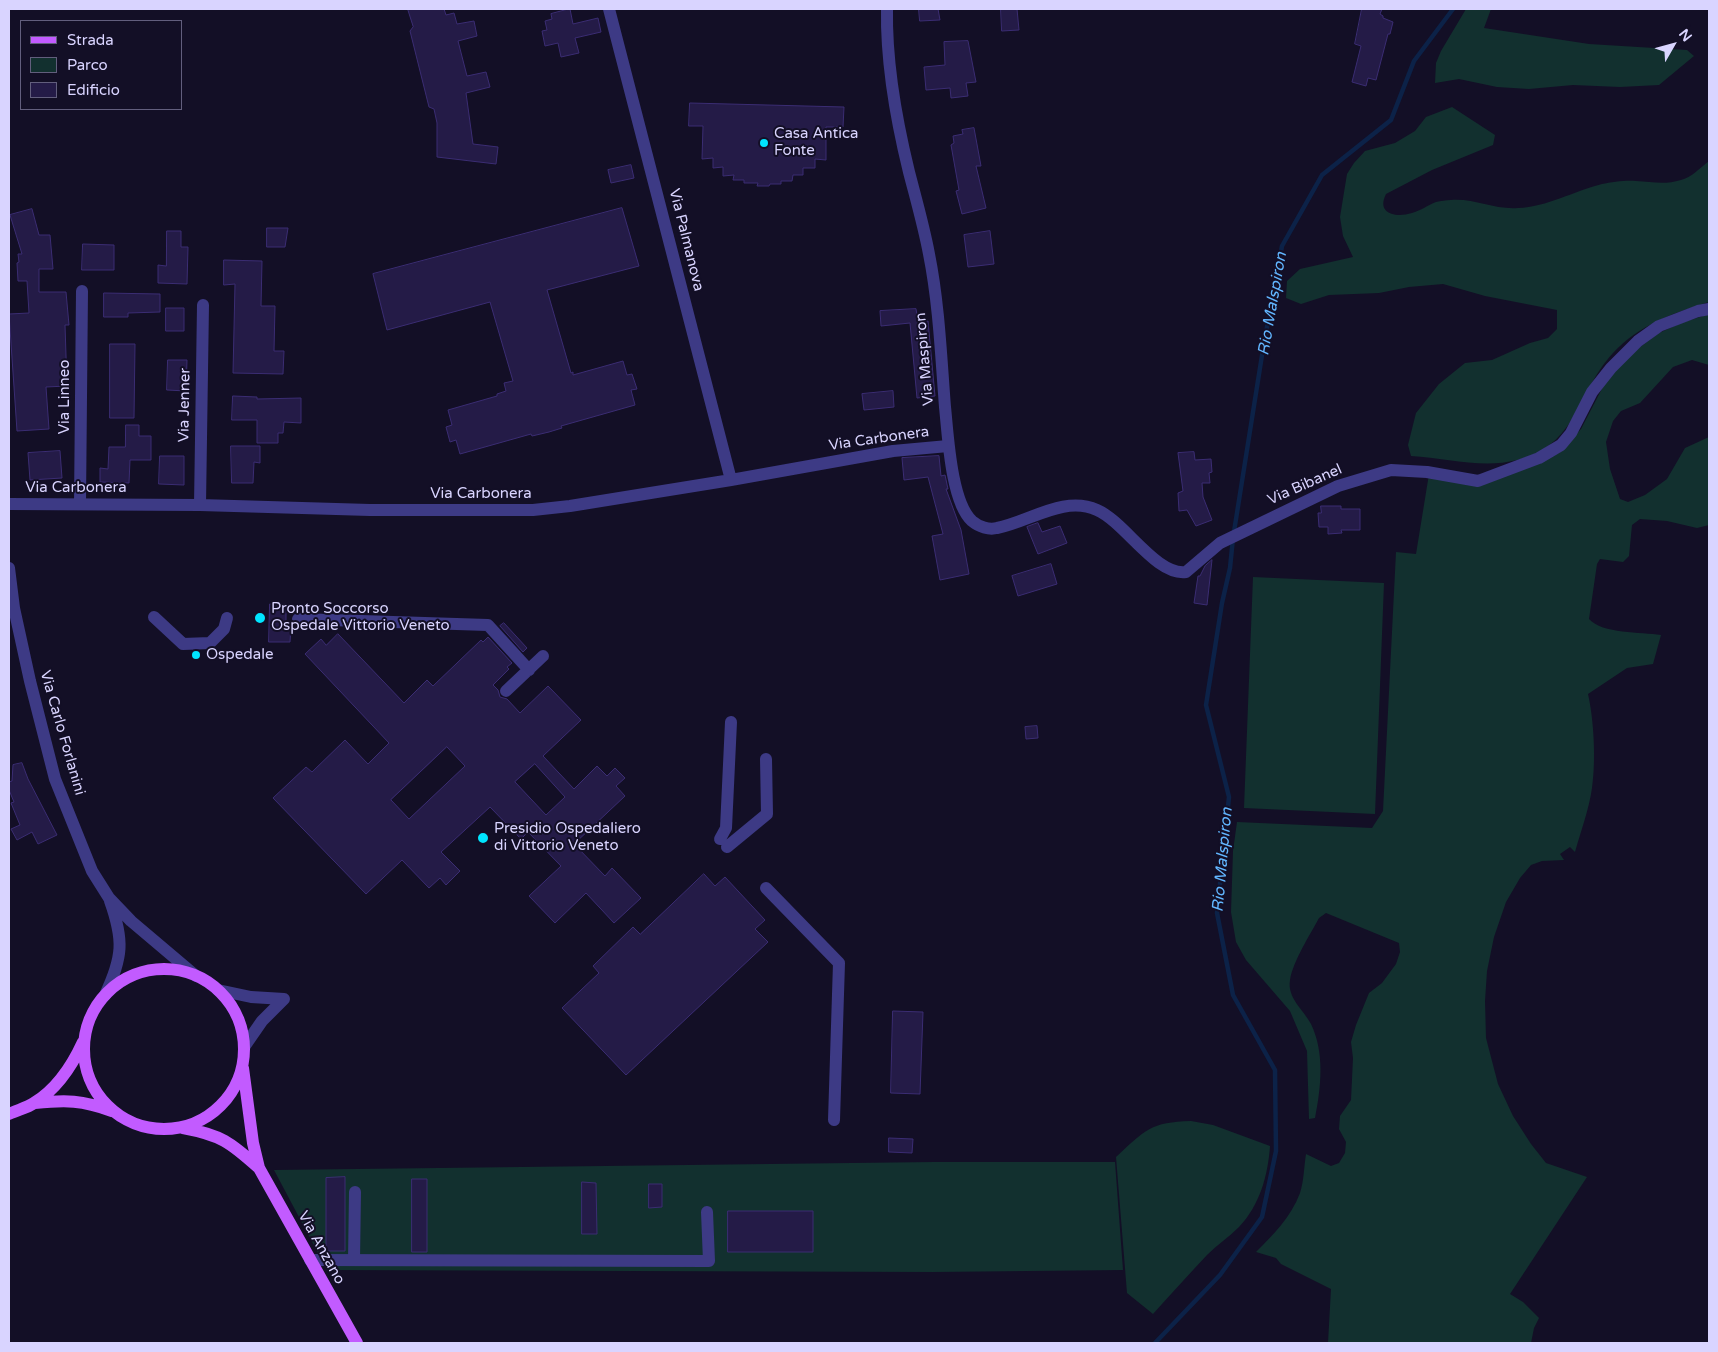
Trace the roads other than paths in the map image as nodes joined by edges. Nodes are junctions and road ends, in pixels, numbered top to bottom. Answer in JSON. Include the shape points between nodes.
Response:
{"nodes":[{"id":1,"x":609,"y":9,"type":"edge"},
{"id":2,"x":887,"y":9,"type":"edge"},
{"id":3,"x":82,"y":291,"type":"dead end"},
{"id":4,"x":203,"y":305,"type":"dead end"},
{"id":5,"x":1709,"y":309,"type":"edge"},
{"id":6,"x":948,"y":446,"type":"junction"},
{"id":7,"x":731,"y":480,"type":"junction"},
{"id":8,"x":9,"y":504,"type":"edge"},
{"id":9,"x":80,"y":504,"type":"junction"},
{"id":10,"x":200,"y":505,"type":"junction"},
{"id":11,"x":1263,"y":522,"type":"joint"},
{"id":12,"x":9,"y":568,"type":"edge"},
{"id":13,"x":154,"y":617,"type":"dead end"},
{"id":14,"x":12,"y":618,"type":"edge"},
{"id":15,"x":226,"y":618,"type":"dead end"},
{"id":16,"x":298,"y":619,"type":"dead end"},
{"id":17,"x":543,"y":656,"type":"dead end"},
{"id":18,"x":529,"y":670,"type":"junction"},
{"id":19,"x":506,"y":691,"type":"dead end"},
{"id":20,"x":731,"y":722,"type":"dead end"},
{"id":21,"x":766,"y":759,"type":"dead end"},
{"id":22,"x":766,"y":888,"type":"dead end"},
{"id":23,"x":109,"y":898,"type":"junction"},
{"id":24,"x":196,"y":976,"type":"junction"},
{"id":25,"x":218,"y":990,"type":"junction"},
{"id":26,"x":105,"y":995,"type":"junction"},
{"id":27,"x":85,"y":1037,"type":"junction"},
{"id":28,"x":244,"y":1047,"type":"junction"},
{"id":29,"x":243,"y":1063,"type":"junction"},
{"id":30,"x":35,"y":1103,"type":"junction"},
{"id":31,"x":114,"y":1111,"type":"junction"},
{"id":32,"x":9,"y":1114,"type":"edge"},
{"id":33,"x":834,"y":1120,"type":"dead end"},
{"id":34,"x":180,"y":1127,"type":"junction"},
{"id":35,"x":259,"y":1168,"type":"junction"},
{"id":36,"x":355,"y":1192,"type":"dead end"},
{"id":37,"x":707,"y":1212,"type":"dead end"},
{"id":38,"x":310,"y":1260,"type":"junction"},
{"id":39,"x":354,"y":1260,"type":"junction"},
{"id":40,"x":357,"y":1343,"type":"edge"}],
"edges":[{"from":1,"to":7,"type":"street","name":"Via Palmanova"},
{"from":2,"to":6,"type":"street","name":"Via Maspiron","via":[[886,32],[893,92],[935,288]]},
{"from":3,"to":9,"type":"street","name":"Via Linneo"},
{"from":4,"to":10,"type":"street","name":"Via Jenner"},
{"from":5,"to":11,"type":"street","name":"Via Bibanel","via":[[1658,326],[1638,341],[1592,392],[1571,433],[1561,444],[1539,458],[1478,481],[1427,472],[1391,470],[1338,486]]},
{"from":6,"to":7,"type":"street","name":"Via Carbonera","via":[[893,451]]},
{"from":6,"to":11,"type":"street","name":"Via Maspiron","via":[[960,501],[972,521],[988,528],[997,528],[1042,512],[1087,506],[1110,518],[1170,570],[1182,573],[1191,570],[1220,543]]},
{"from":7,"to":10,"type":"street","name":"Via Carbonera","via":[[533,510]]},
{"from":8,"to":9,"type":"street","name":"Via Carbonera"},
{"from":9,"to":10,"type":"street","name":"Via Carbonera"},
{"from":12,"to":14,"type":"street","name":"Via Carlo Forlanini"},
{"from":13,"to":15,"type":"street","via":[[183,644],[210,643],[224,629]]},
{"from":14,"to":23,"type":"street","name":"Via Carlo Forlanini","via":[[55,779],[92,871]]},
{"from":16,"to":18,"type":"street","via":[[488,626]]},
{"from":17,"to":18,"type":"street"},
{"from":18,"to":19,"type":"street"},
{"from":20,"to":21,"type":"street","via":[[723,843],[767,814]]},
{"from":22,"to":33,"type":"street","via":[[839,964]]},
{"from":23,"to":24,"type":"street","name":"Via Carlo Forlanini"},
{"from":23,"to":26,"type":"street","name":"Via Carlo Forlanini","via":[[117,921],[120,948],[115,974]]},
{"from":24,"to":25,"type":"main road"},
{"from":24,"to":26,"type":"main road","via":[[177,970],[157,969],[138,973]]},
{"from":25,"to":28,"type":"main road","via":[[232,1006]]},
{"from":25,"to":28,"type":"street","via":[[284,999],[262,1021]]},
{"from":26,"to":27,"type":"main road","via":[[95,1007]]},
{"from":27,"to":30,"type":"main road","via":[[69,1070]]},
{"from":27,"to":31,"type":"main road","via":[[85,1058],[90,1078]]},
{"from":28,"to":29,"type":"main road"},
{"from":29,"to":34,"type":"main road","via":[[228,1097],[198,1121]]},
{"from":29,"to":35,"type":"main road","name":"Via Anzano"},
{"from":30,"to":31,"type":"main road","via":[[76,1101]]},
{"from":30,"to":32,"type":"main road"},
{"from":31,"to":34,"type":"main road","via":[[129,1121],[146,1126]]},
{"from":34,"to":35,"type":"main road","name":"Via Anzano","via":[[222,1138]]},
{"from":35,"to":38,"type":"main road","name":"Via Anzano"},
{"from":36,"to":39,"type":"street"},
{"from":37,"to":39,"type":"street","via":[[709,1261]]},
{"from":38,"to":39,"type":"street"},
{"from":38,"to":40,"type":"main road","name":"Via Anzano"}]}
